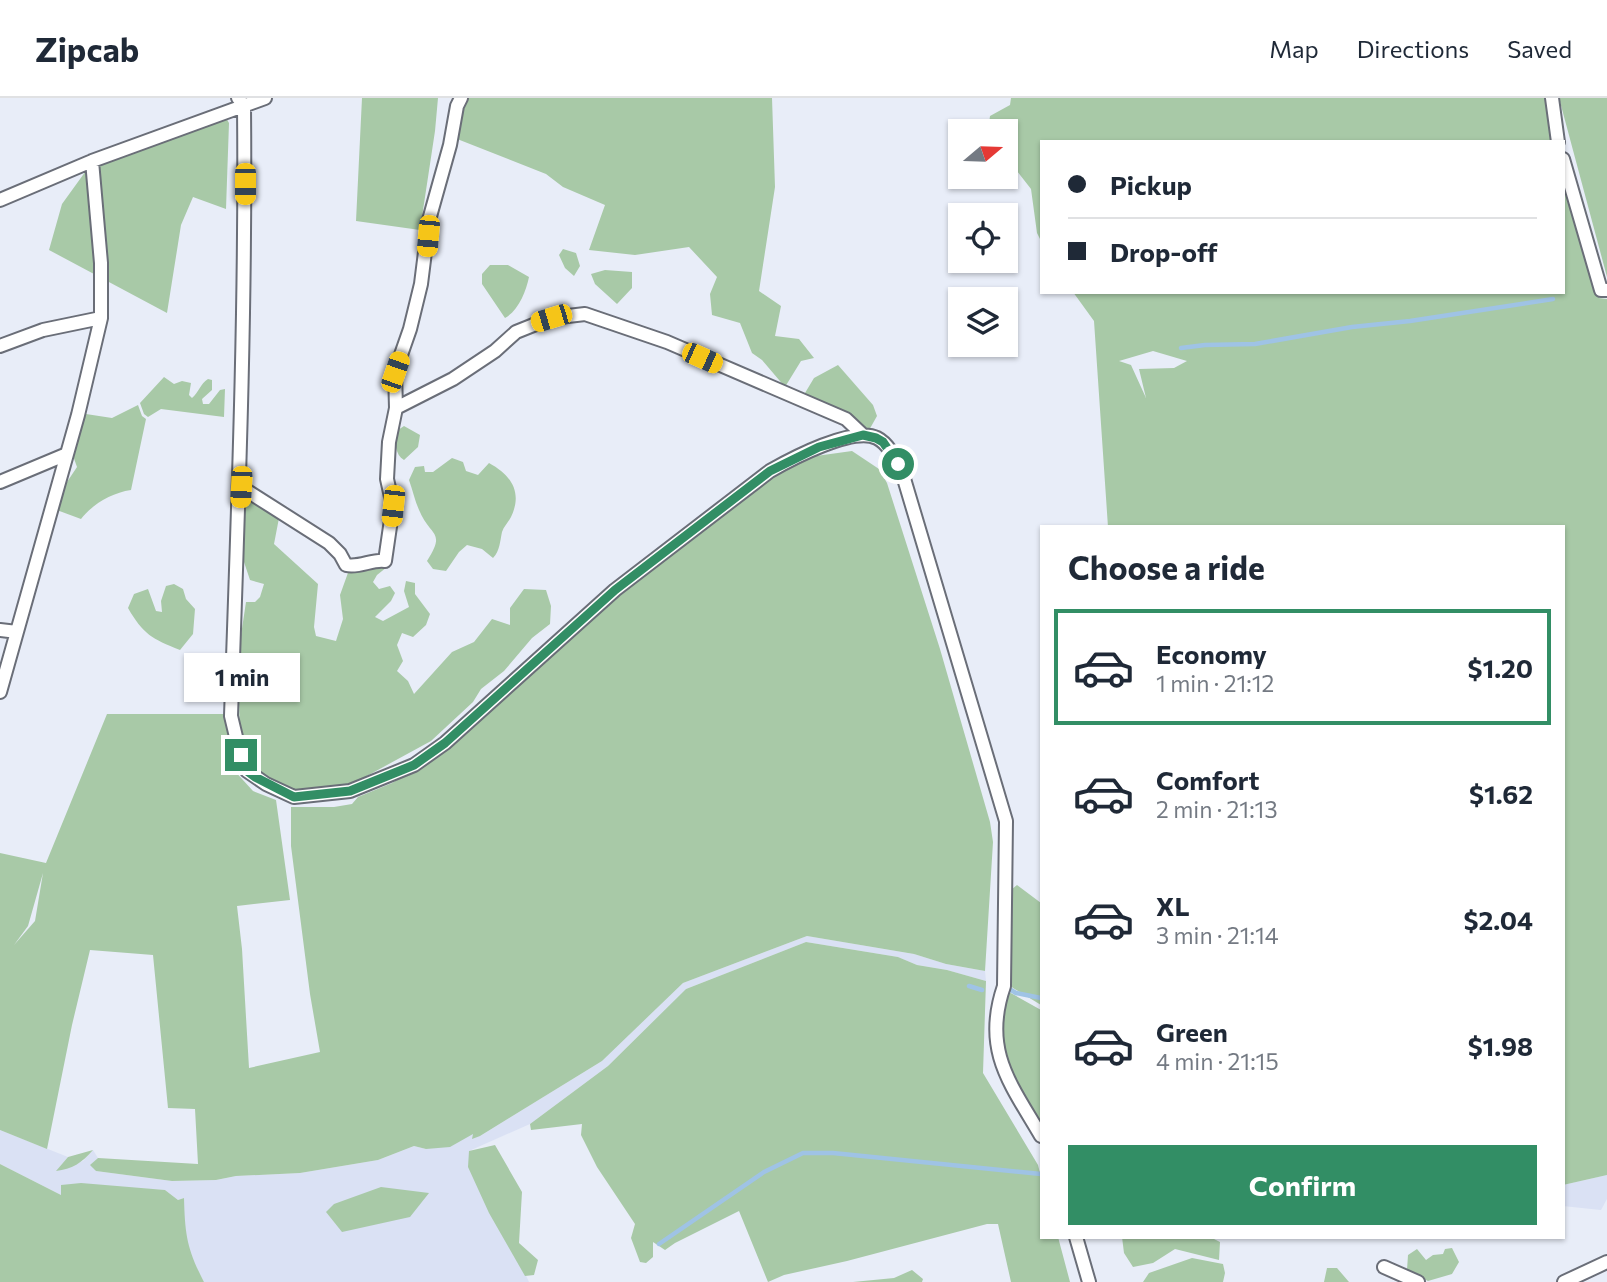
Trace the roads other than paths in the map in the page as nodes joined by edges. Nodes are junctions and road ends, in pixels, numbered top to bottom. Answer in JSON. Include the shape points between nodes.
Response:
{"nodes":[{"id":1,"x":265,"y":98,"type":"edge"},
{"id":2,"x":1552,"y":98,"type":"edge"},
{"id":3,"x":458,"y":101,"type":"edge"},
{"id":4,"x":241,"y":102,"type":"edge"},
{"id":5,"x":1559,"y":140,"type":"edge"},
{"id":6,"x":92,"y":161,"type":"junction"},
{"id":7,"x":1565,"y":166,"type":"edge"},
{"id":8,"x":0,"y":200,"type":"edge"},
{"id":9,"x":1607,"y":290,"type":"edge"},
{"id":10,"x":101,"y":318,"type":"junction"},
{"id":11,"x":0,"y":346,"type":"edge"},
{"id":12,"x":397,"y":408,"type":"junction"},
{"id":13,"x":863,"y":435,"type":"junction"},
{"id":14,"x":67,"y":454,"type":"junction"},
{"id":15,"x":0,"y":482,"type":"edge"},
{"id":16,"x":241,"y":487,"type":"junction"},
{"id":17,"x":0,"y":630,"type":"edge"},
{"id":18,"x":17,"y":632,"type":"junction"},
{"id":19,"x":0,"y":692,"type":"edge"},
{"id":20,"x":1040,"y":1134,"type":"edge"},
{"id":21,"x":1077,"y":1239,"type":"edge"},
{"id":22,"x":1607,"y":1262,"type":"edge"},
{"id":23,"x":1384,"y":1267,"type":"dead end"},
{"id":24,"x":1089,"y":1282,"type":"edge"},
{"id":25,"x":1418,"y":1282,"type":"edge"},
{"id":26,"x":1564,"y":1282,"type":"edge"}],
"edges":[{"from":1,"to":4,"type":"street"},
{"from":2,"to":5,"type":"street"},
{"from":3,"to":12,"type":"street","via":[[429,220],[421,284],[395,372]]},
{"from":4,"to":6,"type":"street"},
{"from":4,"to":16,"type":"street","via":[[245,236]]},
{"from":6,"to":8,"type":"street"},
{"from":6,"to":10,"type":"street"},
{"from":7,"to":9,"type":"street","via":[[1601,290]]},
{"from":10,"to":11,"type":"street","via":[[43,330]]},
{"from":10,"to":14,"type":"street"},
{"from":12,"to":13,"type":"street","via":[[453,379],[516,332],[551,318],[585,314],[667,342],[846,419]]},
{"from":12,"to":16,"type":"street","via":[[389,442],[387,479],[393,506],[386,561],[346,565],[329,543]]},
{"from":13,"to":16,"type":"street","via":[[819,447],[770,471],[615,590],[445,743],[414,765],[350,791],[325,795],[294,797],[266,784],[247,771],[237,741],[231,716]]},
{"from":13,"to":20,"type":"street","via":[[883,442],[902,472],[1006,821],[1004,986],[996,1033],[998,1056]]},
{"from":14,"to":15,"type":"street"},
{"from":14,"to":18,"type":"street"},
{"from":17,"to":18,"type":"street"},
{"from":18,"to":19,"type":"street"},
{"from":21,"to":24,"type":"street"},
{"from":22,"to":26,"type":"street"},
{"from":23,"to":25,"type":"street"}]}
